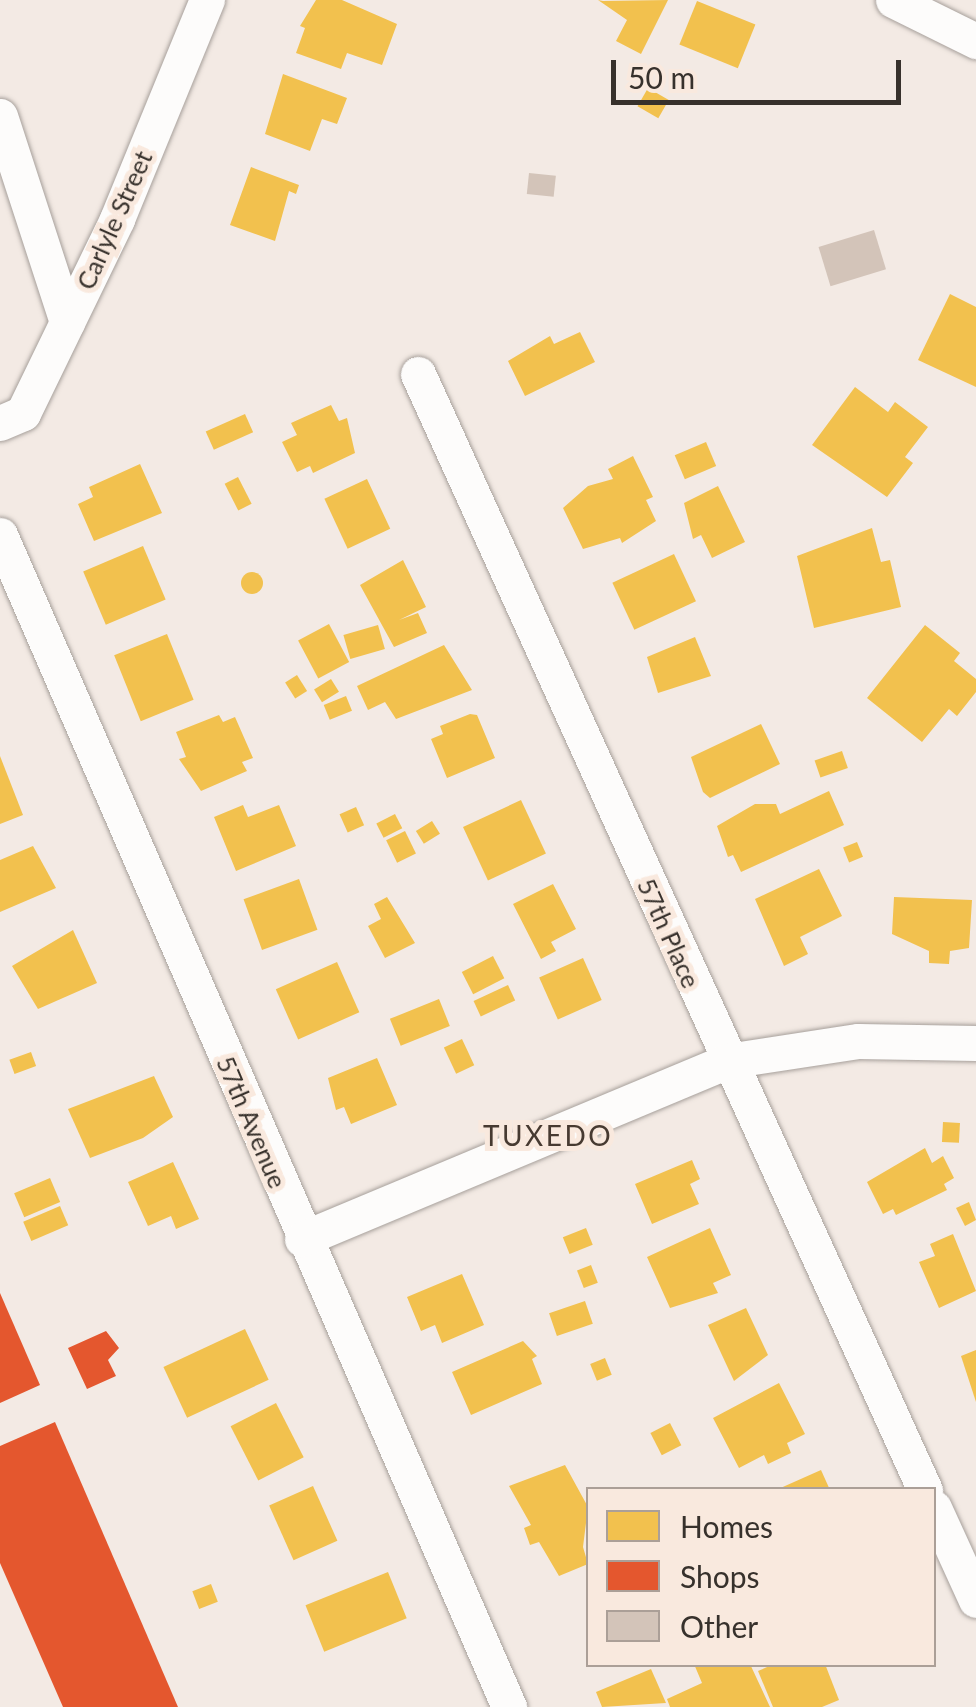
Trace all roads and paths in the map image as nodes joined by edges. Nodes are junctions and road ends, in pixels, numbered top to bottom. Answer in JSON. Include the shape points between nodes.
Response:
{"nodes":[{"id":1,"x":208,"y":0,"type":"edge"},
{"id":2,"x":893,"y":0,"type":"edge"},
{"id":3,"x":976,"y":41,"type":"edge"},
{"id":4,"x":0,"y":116,"type":"edge"},
{"id":5,"x":67,"y":322,"type":"junction"},
{"id":6,"x":418,"y":374,"type":"dead end"},
{"id":7,"x":0,"y":423,"type":"edge"},
{"id":8,"x":0,"y":535,"type":"edge"},
{"id":9,"x":976,"y":1043,"type":"edge"},
{"id":10,"x":727,"y":1060,"type":"junction"},
{"id":11,"x":302,"y":1239,"type":"junction"},
{"id":12,"x":924,"y":1487,"type":"edge"},
{"id":13,"x":936,"y":1512,"type":"edge"},
{"id":14,"x":976,"y":1600,"type":"edge"},
{"id":15,"x":509,"y":1707,"type":"edge"}],
"edges":[{"from":1,"to":5,"type":"street","name":"Carlyle Street"},
{"from":2,"to":3,"type":"street"},
{"from":4,"to":5,"type":"street"},
{"from":5,"to":7,"type":"street","name":"Carlyle Street","via":[[23,413]]},
{"from":6,"to":10,"type":"street","name":"57th Place"},
{"from":8,"to":11,"type":"street","name":"57th Avenue"},
{"from":9,"to":10,"type":"street","via":[[858,1042]]},
{"from":10,"to":11,"type":"street"},
{"from":10,"to":12,"type":"street","name":"57th Place"},
{"from":11,"to":15,"type":"street","name":"57th Avenue"},
{"from":13,"to":14,"type":"street"}]}
